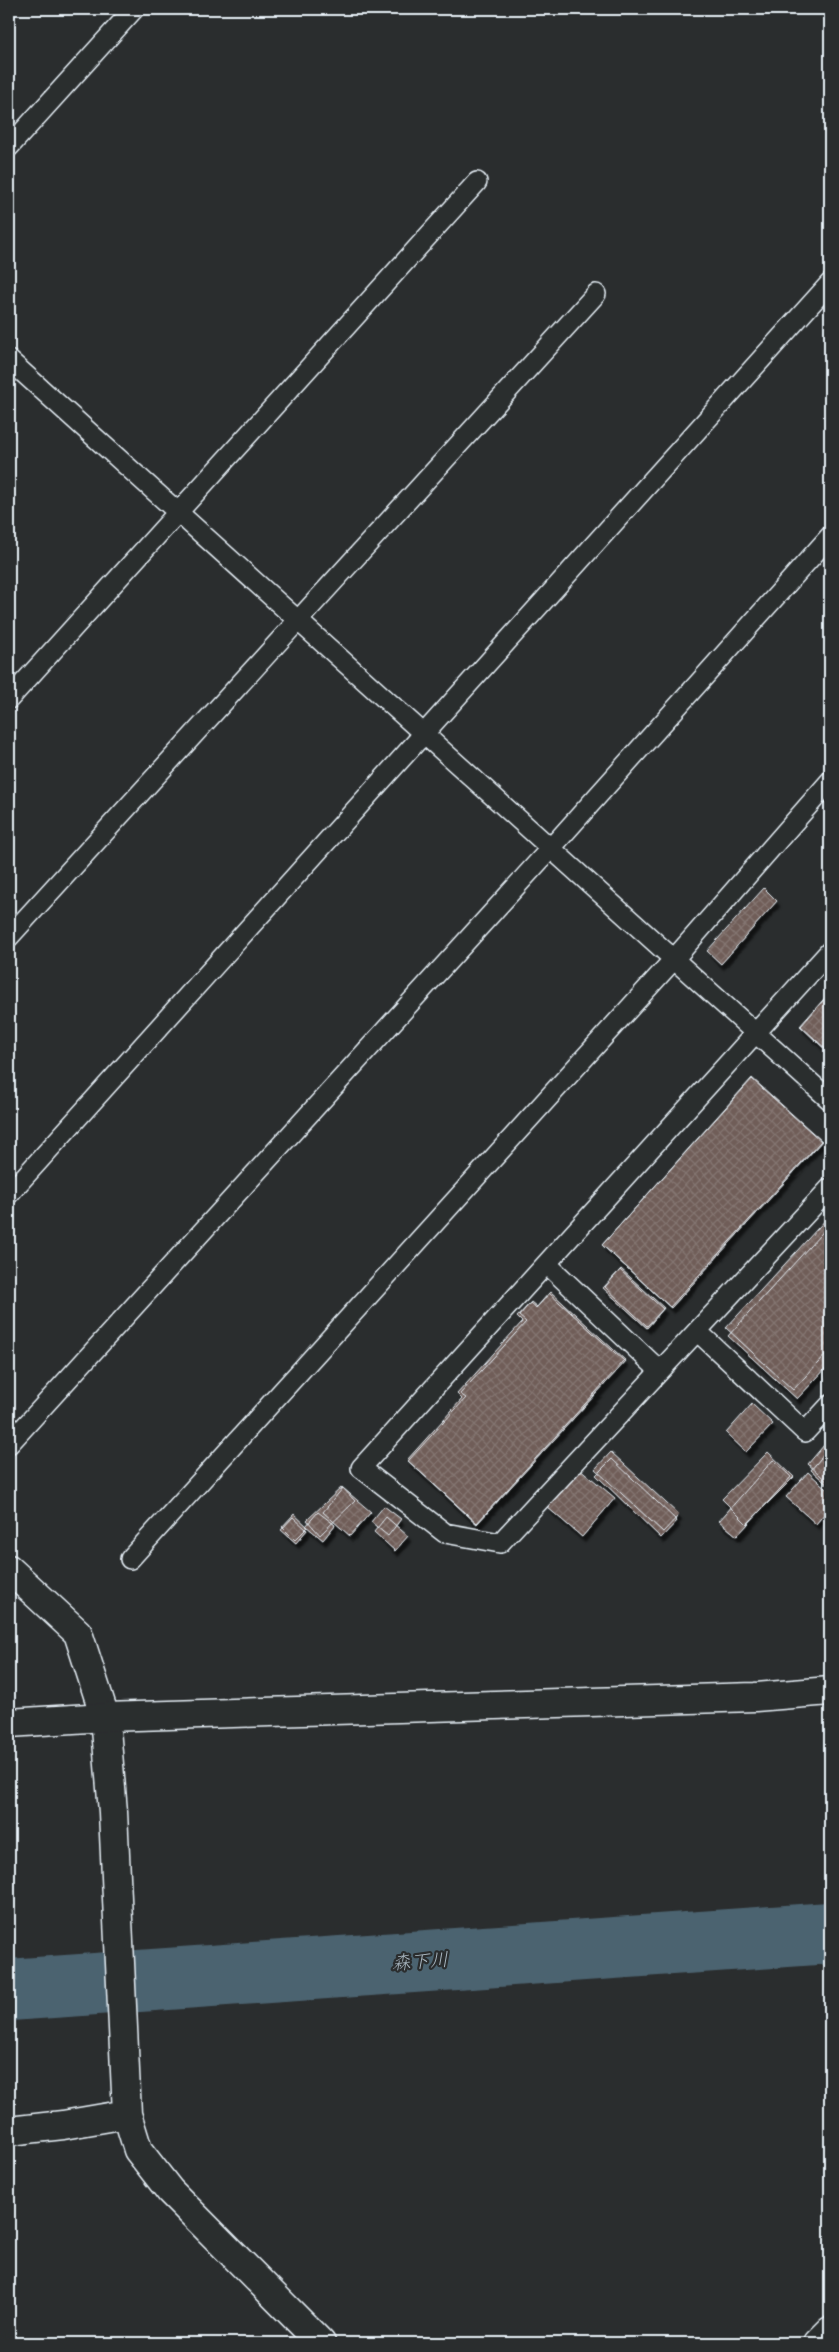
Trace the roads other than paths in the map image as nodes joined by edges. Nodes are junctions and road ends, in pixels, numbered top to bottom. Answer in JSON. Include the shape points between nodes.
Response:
{"nodes":[{"id":1,"x":134,"y":9,"type":"edge"},
{"id":2,"x":9,"y":147,"type":"edge"},
{"id":3,"x":477,"y":182,"type":"dead end"},
{"id":4,"x":830,"y":283,"type":"edge"},
{"id":5,"x":596,"y":294,"type":"dead end"},
{"id":6,"x":9,"y":360,"type":"edge"},
{"id":7,"x":178,"y":513,"type":"junction"},
{"id":8,"x":830,"y":536,"type":"edge"},
{"id":9,"x":298,"y":621,"type":"junction"},
{"id":10,"x":9,"y":699,"type":"edge"},
{"id":11,"x":424,"y":734,"type":"junction"},
{"id":12,"x":830,"y":781,"type":"edge"},
{"id":13,"x":551,"y":848,"type":"junction"},
{"id":14,"x":9,"y":937,"type":"edge"},
{"id":15,"x":830,"y":951,"type":"edge"},
{"id":16,"x":675,"y":958,"type":"junction"},
{"id":17,"x":756,"y":1033,"type":"junction"},
{"id":18,"x":830,"y":1100,"type":"edge"},
{"id":19,"x":830,"y":1188,"type":"edge"},
{"id":20,"x":9,"y":1194,"type":"edge"},
{"id":21,"x":547,"y":1264,"type":"junction"},
{"id":22,"x":697,"y":1331,"type":"junction"},
{"id":23,"x":660,"y":1371,"type":"junction"},
{"id":24,"x":830,"y":1405,"type":"edge"},
{"id":25,"x":9,"y":1444,"type":"edge"},
{"id":26,"x":130,"y":1559,"type":"dead end"},
{"id":27,"x":9,"y":1569,"type":"edge"},
{"id":28,"x":830,"y":1690,"type":"edge"},
{"id":29,"x":105,"y":1717,"type":"junction"},
{"id":30,"x":9,"y":1723,"type":"edge"},
{"id":31,"x":127,"y":2114,"type":"junction"},
{"id":32,"x":9,"y":2131,"type":"edge"},
{"id":33,"x":830,"y":2331,"type":"edge"},
{"id":34,"x":321,"y":2343,"type":"edge"},
{"id":35,"x":818,"y":2343,"type":"edge"}],
"edges":[{"from":1,"to":2,"type":"lane"},
{"from":3,"to":7,"type":"lane"},
{"from":4,"to":11,"type":"lane"},
{"from":5,"to":9,"type":"lane"},
{"from":6,"to":7,"type":"lane"},
{"from":7,"to":9,"type":"lane"},
{"from":7,"to":10,"type":"lane"},
{"from":8,"to":13,"type":"lane"},
{"from":9,"to":11,"type":"lane"},
{"from":9,"to":14,"type":"lane"},
{"from":11,"to":13,"type":"lane"},
{"from":11,"to":20,"type":"lane"},
{"from":12,"to":16,"type":"lane"},
{"from":13,"to":16,"type":"lane"},
{"from":13,"to":25,"type":"lane"},
{"from":15,"to":17,"type":"lane"},
{"from":16,"to":17,"type":"lane"},
{"from":16,"to":26,"type":"lane"},
{"from":17,"to":18,"type":"lane"},
{"from":17,"to":21,"type":"lane"},
{"from":19,"to":22,"type":"lane"},
{"from":21,"to":23,"type":"lane"},
{"from":21,"to":23,"type":"lane","via":[[361,1468],[445,1533],[500,1543]]},
{"from":22,"to":23,"type":"lane"},
{"from":22,"to":24,"type":"lane","via":[[805,1432]]},
{"from":27,"to":29,"type":"street","via":[[78,1633]]},
{"from":28,"to":29,"type":"street","via":[[746,1697]]},
{"from":29,"to":30,"type":"street"},
{"from":29,"to":31,"type":"street","via":[[113,1812]]},
{"from":31,"to":32,"type":"street"},
{"from":31,"to":34,"type":"street","via":[[138,2150],[170,2191]]},
{"from":33,"to":35,"type":"street"}]}
